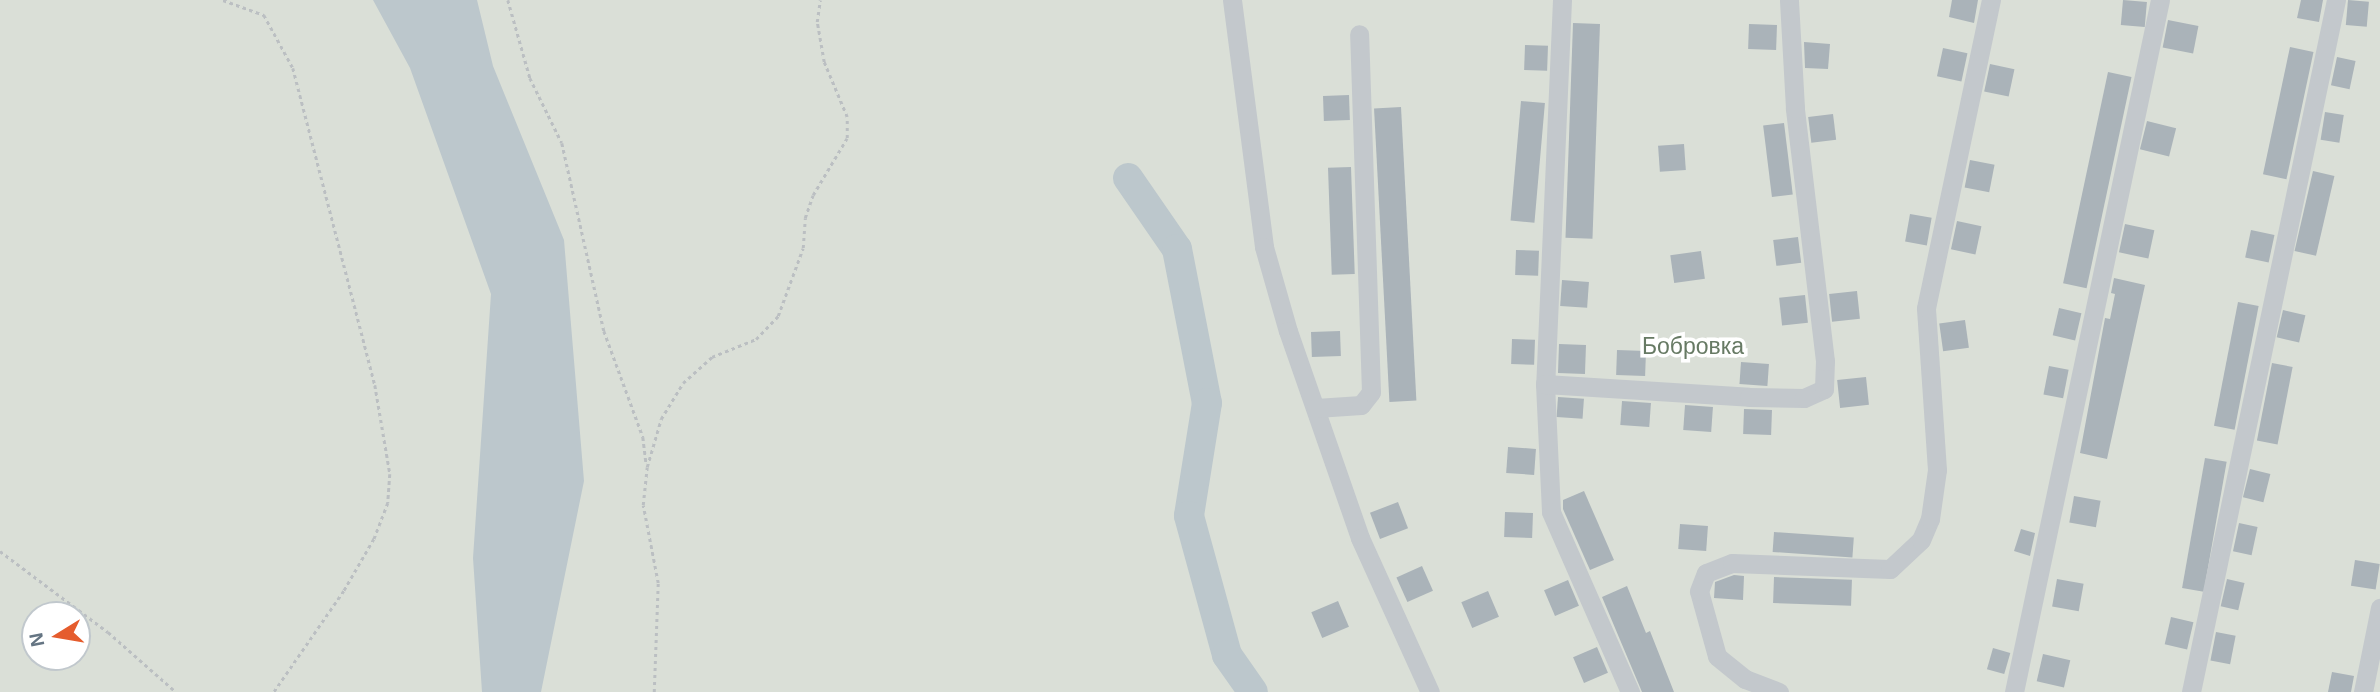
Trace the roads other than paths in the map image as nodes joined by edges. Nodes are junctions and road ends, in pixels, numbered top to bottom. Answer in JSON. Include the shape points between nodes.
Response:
{"nodes":[{"id":1,"x":1232,"y":0,"type":"edge"},
{"id":2,"x":1562,"y":0,"type":"edge"},
{"id":3,"x":1789,"y":0,"type":"edge"},
{"id":4,"x":1991,"y":0,"type":"edge"},
{"id":5,"x":2160,"y":0,"type":"edge"},
{"id":6,"x":2336,"y":0,"type":"edge"},
{"id":7,"x":1359,"y":34,"type":"dead end"},
{"id":8,"x":1545,"y":384,"type":"junction"},
{"id":9,"x":1316,"y":408,"type":"junction"},
{"id":10,"x":2380,"y":608,"type":"edge"},
{"id":11,"x":1430,"y":692,"type":"edge"},
{"id":12,"x":1630,"y":692,"type":"edge"},
{"id":13,"x":1779,"y":692,"type":"edge"},
{"id":14,"x":2014,"y":692,"type":"edge"},
{"id":15,"x":2190,"y":692,"type":"edge"},
{"id":16,"x":2363,"y":692,"type":"edge"}],
"edges":[{"from":1,"to":9,"type":"street","via":[[1264,247]]},
{"from":2,"to":8,"type":"street"},
{"from":3,"to":8,"type":"street","via":[[1795,108],[1824,389],[1804,398]]},
{"from":4,"to":13,"type":"street","via":[[1926,308],[1937,470],[1930,519],[1921,540],[1890,569],[1732,563],[1706,573],[1699,592],[1717,656],[1745,679]]},
{"from":5,"to":14,"type":"street"},
{"from":6,"to":15,"type":"street"},
{"from":7,"to":9,"type":"street","via":[[1371,392],[1361,405]]},
{"from":8,"to":12,"type":"street","via":[[1551,512]]},
{"from":9,"to":11,"type":"street","via":[[1319,430],[1360,538]]},
{"from":10,"to":16,"type":"street"}]}
